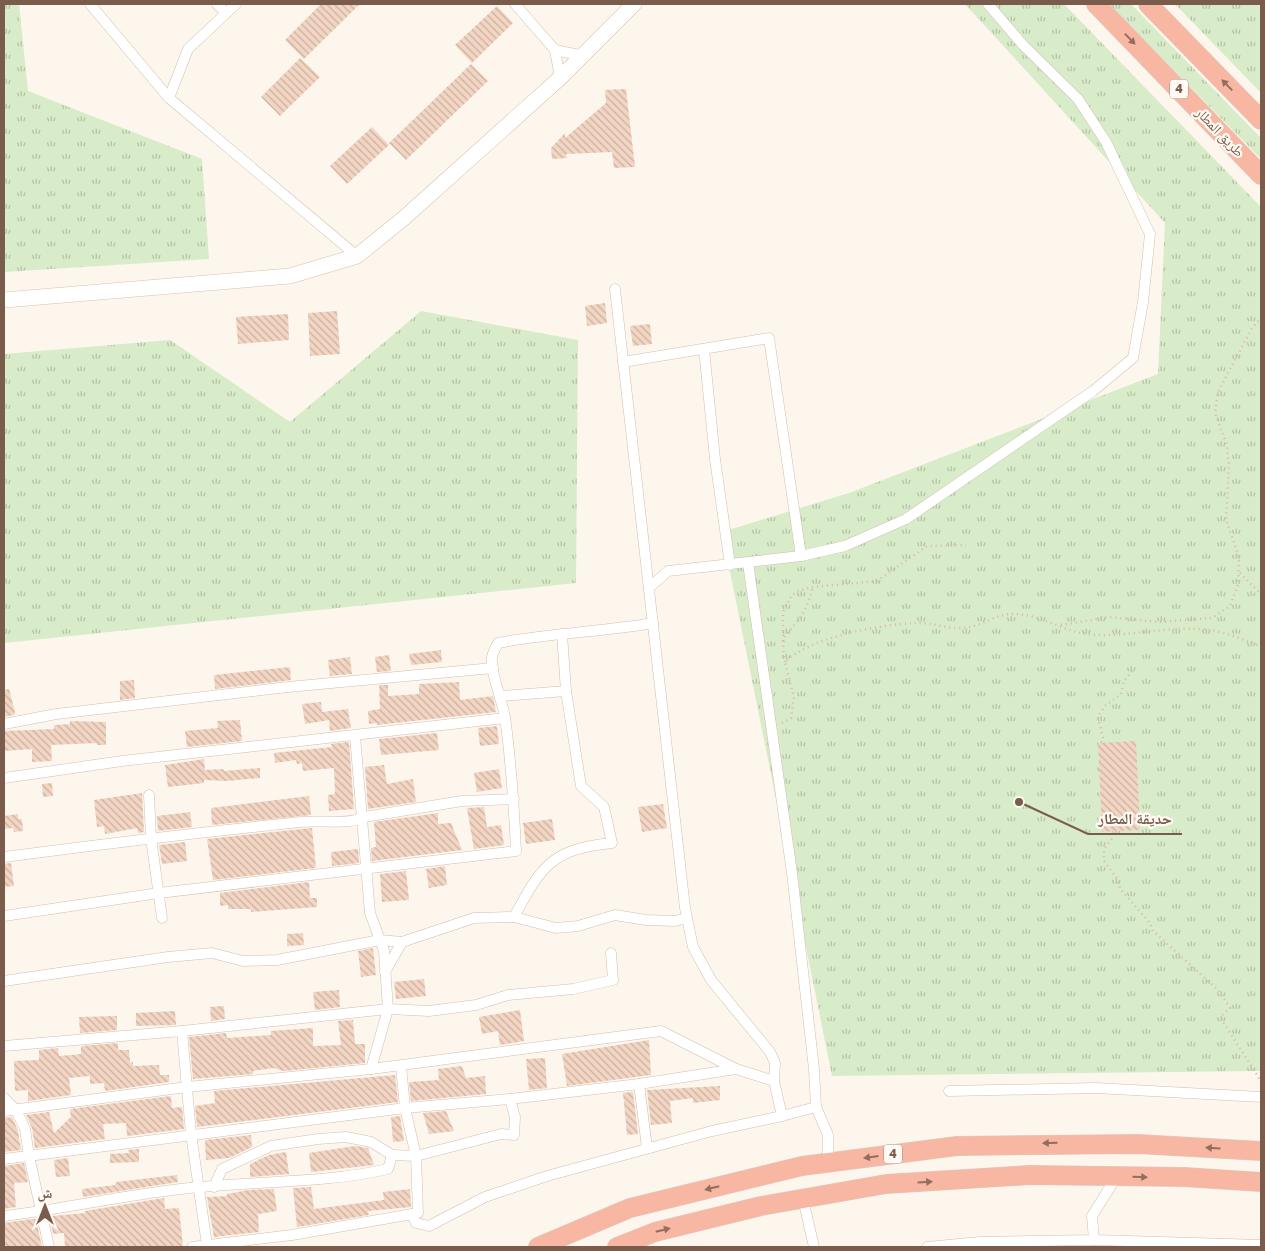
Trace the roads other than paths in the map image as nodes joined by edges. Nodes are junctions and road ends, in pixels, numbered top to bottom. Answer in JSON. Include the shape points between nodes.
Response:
{"nodes":[{"id":1,"x":90,"y":4,"type":"edge"},
{"id":2,"x":217,"y":4,"type":"edge"},
{"id":3,"x":236,"y":4,"type":"edge"},
{"id":4,"x":515,"y":4,"type":"edge"},
{"id":5,"x":634,"y":4,"type":"edge"},
{"id":6,"x":988,"y":4,"type":"edge"},
{"id":7,"x":1096,"y":4,"type":"edge"},
{"id":8,"x":1148,"y":4,"type":"edge"},
{"id":9,"x":226,"y":13,"type":"junction"},
{"id":10,"x":554,"y":50,"type":"junction"},
{"id":11,"x":584,"y":56,"type":"junction"},
{"id":12,"x":560,"y":78,"type":"junction"},
{"id":13,"x":169,"y":98,"type":"junction"},
{"id":14,"x":1261,"y":120,"type":"edge"},
{"id":15,"x":1261,"y":175,"type":"edge"},
{"id":16,"x":357,"y":256,"type":"junction"},
{"id":17,"x":615,"y":289,"type":"dead end"},
{"id":18,"x":4,"y":300,"type":"edge"},
{"id":19,"x":704,"y":349,"type":"junction"},
{"id":20,"x":623,"y":362,"type":"junction"},
{"id":21,"x":801,"y":556,"type":"junction"},
{"id":22,"x":748,"y":563,"type":"junction"},
{"id":23,"x":730,"y":565,"type":"junction"},
{"id":24,"x":649,"y":588,"type":"junction"},
{"id":25,"x":652,"y":623,"type":"junction"},
{"id":26,"x":562,"y":634,"type":"junction"},
{"id":27,"x":493,"y":668,"type":"junction"},
{"id":28,"x":566,"y":691,"type":"junction"},
{"id":29,"x":502,"y":696,"type":"junction"},
{"id":30,"x":505,"y":718,"type":"junction"},
{"id":31,"x":4,"y":724,"type":"edge"},
{"id":32,"x":355,"y":736,"type":"junction"},
{"id":33,"x":4,"y":778,"type":"edge"},
{"id":34,"x":149,"y":795,"type":"dead end"},
{"id":35,"x":514,"y":799,"type":"junction"},
{"id":36,"x":364,"y":817,"type":"junction"},
{"id":37,"x":151,"y":838,"type":"junction"},
{"id":38,"x":4,"y":857,"type":"edge"},
{"id":39,"x":368,"y":869,"type":"junction"},
{"id":40,"x":160,"y":893,"type":"junction"},
{"id":41,"x":4,"y":916,"type":"edge"},
{"id":42,"x":514,"y":917,"type":"junction"},
{"id":43,"x":162,"y":918,"type":"dead end"},
{"id":44,"x":687,"y":918,"type":"junction"},
{"id":45,"x":380,"y":940,"type":"junction"},
{"id":46,"x":402,"y":942,"type":"junction"},
{"id":47,"x":611,"y":953,"type":"dead end"},
{"id":48,"x":385,"y":972,"type":"junction"},
{"id":49,"x":4,"y":982,"type":"edge"},
{"id":50,"x":388,"y":1009,"type":"junction"},
{"id":51,"x":182,"y":1031,"type":"junction"},
{"id":52,"x":4,"y":1046,"type":"edge"},
{"id":53,"x":401,"y":1066,"type":"junction"},
{"id":54,"x":371,"y":1069,"type":"junction"},
{"id":55,"x":736,"y":1069,"type":"junction"},
{"id":56,"x":774,"y":1081,"type":"junction"},
{"id":57,"x":639,"y":1084,"type":"junction"},
{"id":58,"x":187,"y":1086,"type":"junction"},
{"id":59,"x":949,"y":1091,"type":"dead end"},
{"id":60,"x":1261,"y":1097,"type":"edge"},
{"id":61,"x":4,"y":1098,"type":"edge"},
{"id":62,"x":510,"y":1099,"type":"junction"},
{"id":63,"x":816,"y":1107,"type":"junction"},
{"id":64,"x":406,"y":1108,"type":"junction"},
{"id":65,"x":16,"y":1110,"type":"junction"},
{"id":66,"x":4,"y":1111,"type":"edge"},
{"id":67,"x":782,"y":1116,"type":"junction"},
{"id":68,"x":191,"y":1134,"type":"junction"},
{"id":69,"x":647,"y":1148,"type":"junction"},
{"id":70,"x":1261,"y":1151,"type":"edge"},
{"id":71,"x":392,"y":1155,"type":"junction"},
{"id":72,"x":28,"y":1156,"type":"junction"},
{"id":73,"x":416,"y":1156,"type":"junction"},
{"id":74,"x":4,"y":1159,"type":"edge"},
{"id":75,"x":828,"y":1163,"type":"junction"},
{"id":76,"x":1117,"y":1176,"type":"junction"},
{"id":77,"x":1261,"y":1182,"type":"edge"},
{"id":78,"x":214,"y":1186,"type":"junction"},
{"id":79,"x":199,"y":1187,"type":"junction"},
{"id":80,"x":803,"y":1199,"type":"junction"},
{"id":81,"x":41,"y":1212,"type":"junction"},
{"id":82,"x":412,"y":1214,"type":"junction"},
{"id":83,"x":4,"y":1216,"type":"edge"},
{"id":84,"x":1094,"y":1240,"type":"junction"},
{"id":85,"x":207,"y":1245,"type":"junction"},
{"id":86,"x":1261,"y":1245,"type":"edge"},
{"id":87,"x":49,"y":1247,"type":"edge"},
{"id":88,"x":192,"y":1247,"type":"edge"},
{"id":89,"x":538,"y":1247,"type":"edge"},
{"id":90,"x":617,"y":1247,"type":"edge"},
{"id":91,"x":814,"y":1247,"type":"edge"},
{"id":92,"x":927,"y":1247,"type":"edge"}],
"edges":[{"from":1,"to":13,"type":"street"},
{"from":2,"to":9,"type":"street"},
{"from":3,"to":9,"type":"street"},
{"from":4,"to":10,"type":"street"},
{"from":5,"to":11,"type":"main road"},
{"from":6,"to":21,"type":"street","via":[[1078,99],[1106,142],[1150,234],[1133,358],[1093,391],[906,519],[845,546]]},
{"from":7,"to":15,"type":"highway","name":"طريق المطار","number":"4","one_way":true},
{"from":14,"to":8,"type":"highway","one_way":true},
{"from":9,"to":13,"type":"street","via":[[188,49]]},
{"from":10,"to":11,"type":"street"},
{"from":10,"to":12,"type":"street"},
{"from":11,"to":12,"type":"main road"},
{"from":12,"to":16,"type":"main road"},
{"from":13,"to":16,"type":"street"},
{"from":16,"to":18,"type":"main road","via":[[290,276]]},
{"from":17,"to":20,"type":"street"},
{"from":19,"to":20,"type":"street"},
{"from":19,"to":21,"type":"street","via":[[769,338]]},
{"from":19,"to":23,"type":"street"},
{"from":20,"to":24,"type":"street"},
{"from":21,"to":22,"type":"street"},
{"from":22,"to":23,"type":"street"},
{"from":22,"to":63,"type":"street","via":[[792,873]]},
{"from":23,"to":24,"type":"street","via":[[668,572]]},
{"from":24,"to":25,"type":"street"},
{"from":25,"to":26,"type":"street","via":[[608,631]]},
{"from":25,"to":44,"type":"street"},
{"from":26,"to":27,"type":"street","via":[[498,642],[492,656]]},
{"from":26,"to":28,"type":"street"},
{"from":27,"to":29,"type":"street"},
{"from":27,"to":31,"type":"street","via":[[288,687],[56,714]]},
{"from":28,"to":29,"type":"street"},
{"from":28,"to":42,"type":"street","via":[[581,786],[604,807],[612,843],[592,845],[558,856],[536,877]]},
{"from":29,"to":30,"type":"street"},
{"from":30,"to":32,"type":"street"},
{"from":30,"to":35,"type":"street"},
{"from":32,"to":33,"type":"street","via":[[122,761]]},
{"from":32,"to":36,"type":"street"},
{"from":34,"to":37,"type":"street"},
{"from":35,"to":36,"type":"street","via":[[462,801]]},
{"from":35,"to":39,"type":"street","via":[[516,851]]},
{"from":36,"to":37,"type":"street","via":[[357,822],[320,820]]},
{"from":36,"to":39,"type":"street"},
{"from":37,"to":38,"type":"street"},
{"from":37,"to":40,"type":"street"},
{"from":39,"to":40,"type":"street"},
{"from":39,"to":45,"type":"street","via":[[370,913]]},
{"from":40,"to":41,"type":"street"},
{"from":40,"to":43,"type":"street"},
{"from":42,"to":44,"type":"street","via":[[556,928],[615,916],[676,922]]},
{"from":42,"to":46,"type":"street","via":[[474,918]]},
{"from":44,"to":56,"type":"street","via":[[693,947],[711,980],[770,1052],[775,1063]]},
{"from":45,"to":46,"type":"street"},
{"from":45,"to":48,"type":"street"},
{"from":45,"to":49,"type":"street","via":[[277,960],[243,960],[212,954],[168,957]]},
{"from":46,"to":48,"type":"street"},
{"from":47,"to":50,"type":"street","via":[[613,980],[574,989],[508,995],[429,1011]]},
{"from":48,"to":50,"type":"street"},
{"from":50,"to":51,"type":"street"},
{"from":50,"to":54,"type":"street"},
{"from":51,"to":52,"type":"street"},
{"from":51,"to":58,"type":"street"},
{"from":53,"to":54,"type":"street"},
{"from":53,"to":55,"type":"street","via":[[661,1031]]},
{"from":53,"to":64,"type":"street"},
{"from":54,"to":58,"type":"street"},
{"from":55,"to":56,"type":"street"},
{"from":55,"to":57,"type":"street"},
{"from":56,"to":67,"type":"street"},
{"from":57,"to":62,"type":"street"},
{"from":57,"to":69,"type":"street"},
{"from":58,"to":65,"type":"street"},
{"from":58,"to":68,"type":"street"},
{"from":59,"to":60,"type":"street","via":[[1096,1088]]},
{"from":61,"to":65,"type":"street"},
{"from":62,"to":64,"type":"street"},
{"from":62,"to":73,"type":"street","via":[[515,1117],[514,1135],[501,1134]]},
{"from":63,"to":67,"type":"street"},
{"from":63,"to":75,"type":"street","via":[[828,1135]]},
{"from":64,"to":68,"type":"street"},
{"from":64,"to":73,"type":"street"},
{"from":65,"to":66,"type":"street"},
{"from":65,"to":72,"type":"street","via":[[25,1129]]},
{"from":67,"to":69,"type":"street"},
{"from":68,"to":72,"type":"street"},
{"from":68,"to":79,"type":"street"},
{"from":69,"to":82,"type":"street","via":[[485,1197],[429,1226],[416,1223]]},
{"from":70,"to":75,"type":"highway","number":"4","one_way":true,"via":[[1138,1144],[1014,1144],[958,1146]]},
{"from":71,"to":73,"type":"street"},
{"from":71,"to":78,"type":"street","via":[[388,1169],[364,1175],[304,1182]]},
{"from":71,"to":78,"type":"street","via":[[371,1142],[346,1137],[271,1146],[222,1169]]},
{"from":72,"to":74,"type":"street"},
{"from":72,"to":81,"type":"street"},
{"from":73,"to":82,"type":"street","via":[[418,1213]]},
{"from":75,"to":89,"type":"highway","number":"4","one_way":true,"via":[[802,1166],[630,1208]]},
{"from":76,"to":77,"type":"highway","number":"4","one_way":true},
{"from":80,"to":76,"type":"highway","number":"4","one_way":true,"via":[[886,1184],[1030,1175]]},
{"from":76,"to":84,"type":"street","via":[[1092,1216]]},
{"from":78,"to":79,"type":"street"},
{"from":79,"to":81,"type":"street"},
{"from":79,"to":85,"type":"street"},
{"from":90,"to":80,"type":"highway","number":"4","one_way":true,"via":[[654,1232]]},
{"from":80,"to":91,"type":"street"},
{"from":81,"to":83,"type":"street"},
{"from":81,"to":87,"type":"street"},
{"from":82,"to":85,"type":"street","via":[[292,1235]]},
{"from":84,"to":86,"type":"street"},
{"from":84,"to":92,"type":"street","via":[[980,1242]]},
{"from":85,"to":88,"type":"street"}]}
